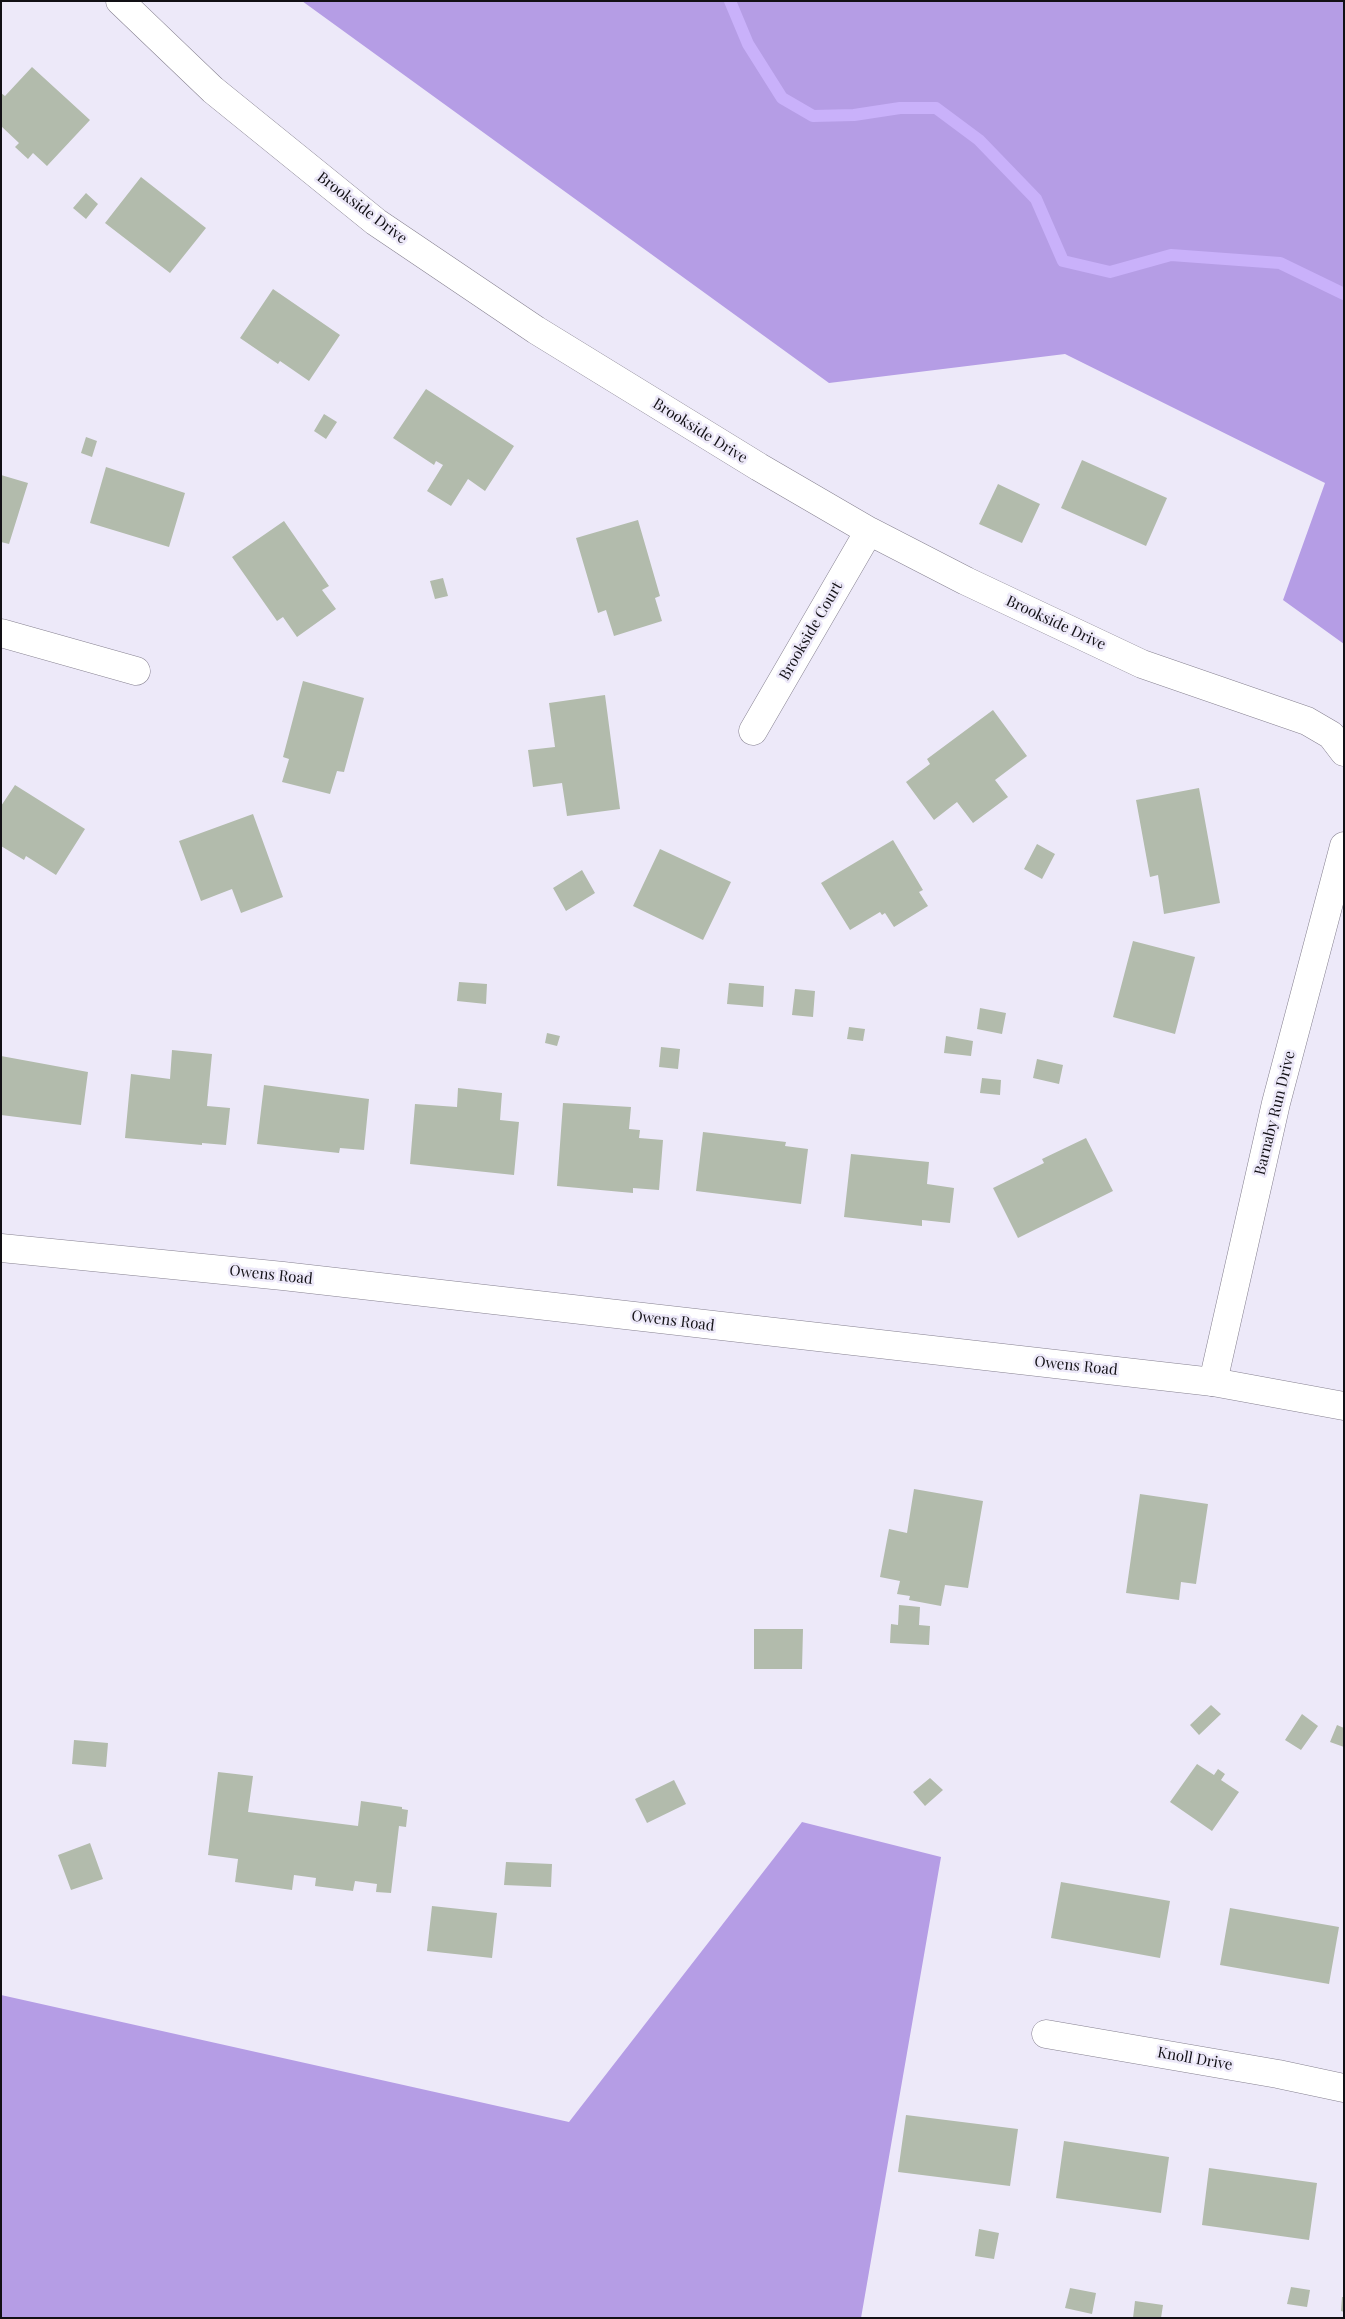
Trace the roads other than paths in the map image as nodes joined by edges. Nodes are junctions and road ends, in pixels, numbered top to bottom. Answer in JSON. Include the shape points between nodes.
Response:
{"nodes":[{"id":1,"x":120,"y":1,"type":"edge"},
{"id":2,"x":869,"y":531,"type":"junction"},
{"id":3,"x":1,"y":633,"type":"edge"},
{"id":4,"x":136,"y":671,"type":"dead end"},
{"id":5,"x":753,"y":731,"type":"dead end"},
{"id":6,"x":1344,"y":752,"type":"edge"},
{"id":7,"x":1344,"y":846,"type":"edge"},
{"id":8,"x":1,"y":1248,"type":"edge"},
{"id":9,"x":1213,"y":1382,"type":"junction"},
{"id":10,"x":1344,"y":1406,"type":"edge"},
{"id":11,"x":1046,"y":2034,"type":"dead end"},
{"id":12,"x":1344,"y":2088,"type":"edge"}],
"edges":[{"from":1,"to":2,"type":"street","name":"Brookside Drive","via":[[214,90],[376,222],[536,330]]},
{"from":2,"to":5,"type":"street","name":"Brookside Court"},
{"from":2,"to":6,"type":"street","name":"Brookside Drive","via":[[1142,664],[1307,721],[1331,735]]},
{"from":3,"to":4,"type":"street"},
{"from":7,"to":9,"type":"street","name":"Barnaby Run Drive","via":[[1276,1102]]},
{"from":8,"to":9,"type":"street","name":"Owens Road","via":[[283,1276]]},
{"from":9,"to":10,"type":"street","name":"Owens Road"},
{"from":11,"to":12,"type":"street","name":"Knoll Drive"}]}
